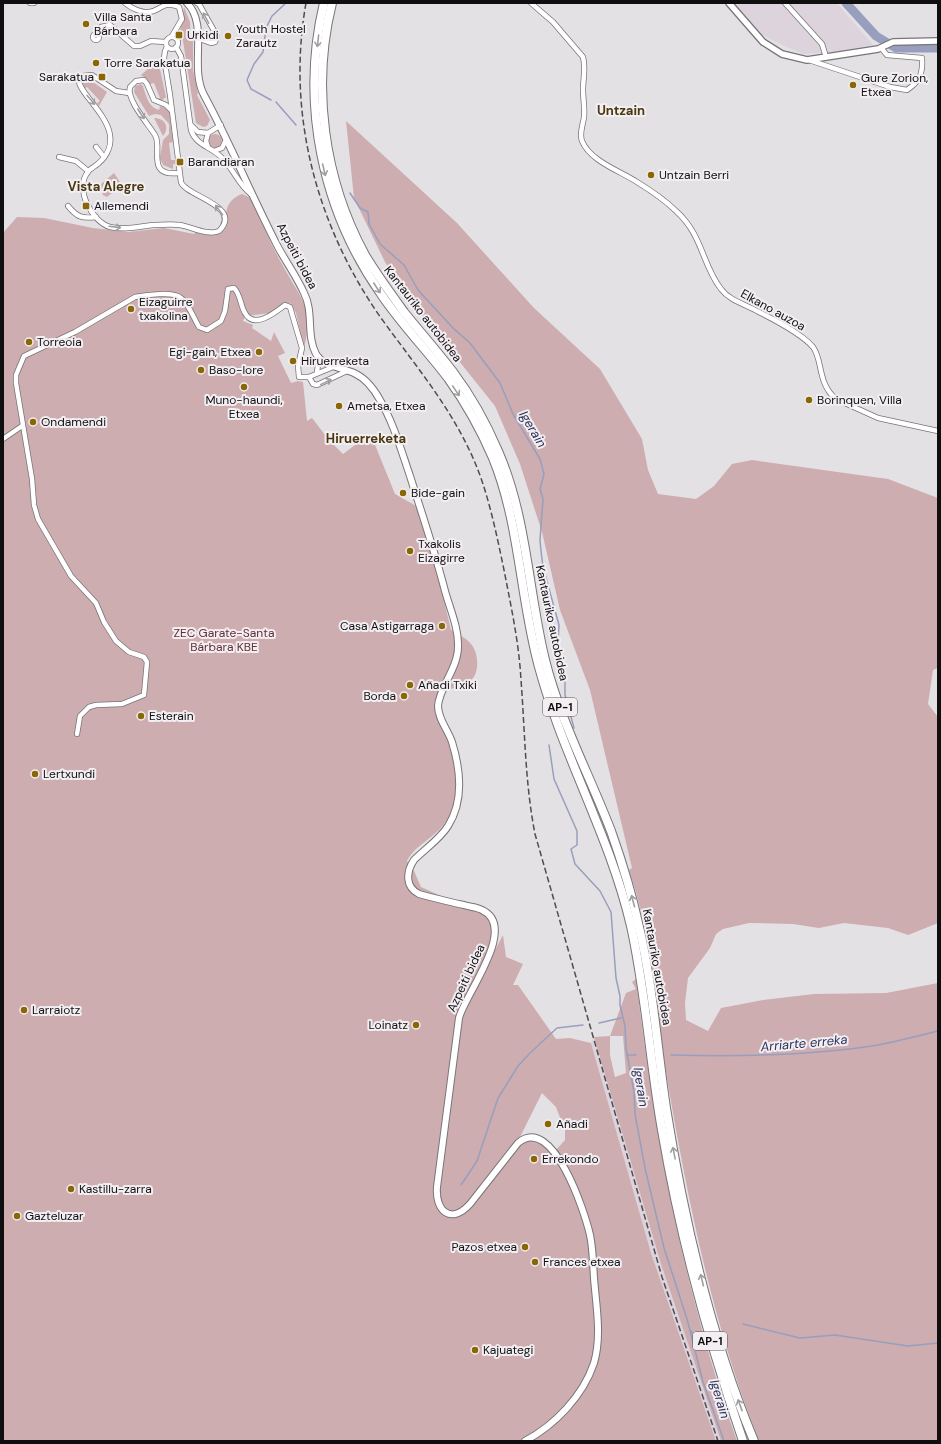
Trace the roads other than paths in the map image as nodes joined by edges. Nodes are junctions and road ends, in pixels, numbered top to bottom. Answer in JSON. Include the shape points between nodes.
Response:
{"nodes":[{"id":1,"x":30,"y":3,"type":"edge"},
{"id":2,"x":34,"y":3,"type":"edge"},
{"id":3,"x":125,"y":3,"type":"edge"},
{"id":4,"x":187,"y":3,"type":"edge"},
{"id":5,"x":197,"y":3,"type":"edge"},
{"id":6,"x":324,"y":3,"type":"edge"},
{"id":7,"x":332,"y":3,"type":"edge"},
{"id":8,"x":531,"y":3,"type":"edge"},
{"id":9,"x":729,"y":3,"type":"edge"},
{"id":10,"x":785,"y":3,"type":"edge"},
{"id":11,"x":98,"y":34,"type":"dead end"},
{"id":12,"x":172,"y":36,"type":"junction"},
{"id":13,"x":197,"y":38,"type":"junction"},
{"id":14,"x":938,"y":41,"type":"edge"},
{"id":15,"x":166,"y":45,"type":"junction"},
{"id":16,"x":176,"y":47,"type":"junction"},
{"id":17,"x":882,"y":48,"type":"junction"},
{"id":18,"x":826,"y":57,"type":"junction"},
{"id":19,"x":808,"y":60,"type":"junction"},
{"id":20,"x":129,"y":93,"type":"junction"},
{"id":21,"x":170,"y":95,"type":"junction"},
{"id":22,"x":163,"y":104,"type":"junction"},
{"id":23,"x":171,"y":111,"type":"junction"},
{"id":24,"x":191,"y":124,"type":"junction"},
{"id":25,"x":221,"y":125,"type":"junction"},
{"id":26,"x":208,"y":133,"type":"junction"},
{"id":27,"x":226,"y":135,"type":"junction"},
{"id":28,"x":96,"y":147,"type":"dead end"},
{"id":29,"x":208,"y":147,"type":"junction"},
{"id":30,"x":214,"y":151,"type":"junction"},
{"id":31,"x":59,"y":156,"type":"dead end"},
{"id":32,"x":104,"y":157,"type":"junction"},
{"id":33,"x":88,"y":171,"type":"junction"},
{"id":34,"x":179,"y":173,"type":"junction"},
{"id":35,"x":253,"y":196,"type":"junction"},
{"id":36,"x":68,"y":206,"type":"dead end"},
{"id":37,"x":96,"y":217,"type":"junction"},
{"id":38,"x":319,"y":357,"type":"junction"},
{"id":39,"x":333,"y":366,"type":"junction"},
{"id":40,"x":347,"y":371,"type":"junction"},
{"id":41,"x":317,"y":372,"type":"junction"},
{"id":42,"x":309,"y":377,"type":"junction"},
{"id":43,"x":22,"y":426,"type":"junction"},
{"id":44,"x":938,"y":430,"type":"edge"},
{"id":45,"x":3,"y":439,"type":"edge"},
{"id":46,"x":77,"y":734,"type":"dead end"},
{"id":47,"x":525,"y":1441,"type":"edge"},
{"id":48,"x":743,"y":1441,"type":"edge"},
{"id":49,"x":754,"y":1441,"type":"edge"}],
"edges":[{"from":1,"to":2,"type":"street"},
{"from":3,"to":12,"type":"street","via":[[142,12],[149,12],[162,4],[174,4],[179,7],[182,19]]},
{"from":4,"to":13,"type":"main road","name":"Azpeiti bidea","via":[[195,16]]},
{"from":13,"to":5,"type":"street","one_way":true,"via":[[211,43],[215,42],[217,36]]},
{"from":6,"to":48,"type":"highway","name":"Kantauriko autobidea","number":"AP-1","one_way":true,"via":[[317,47],[314,104],[325,176],[341,223],[364,268],[382,296],[461,398],[485,439],[502,482],[513,526],[530,630],[547,694],[568,753],[603,835],[628,914],[640,971],[658,1106],[675,1197],[705,1322]]},
{"from":49,"to":7,"type":"highway","name":"Kantauriko autobidea","number":"AP-1","one_way":true,"via":[[718,1339],[687,1218],[666,1110],[647,967],[636,915],[611,834],[570,736],[546,661],[520,525],[508,478],[491,434],[468,394],[371,265],[349,220],[333,174],[322,101],[325,46]]},
{"from":8,"to":44,"type":"street","name":"Elkano auzoa","via":[[553,22],[583,57],[584,112],[580,131],[586,148],[676,211],[690,226],[721,289],[730,298],[806,340],[814,349],[830,394],[836,399],[878,418]]},
{"from":9,"to":19,"type":"street","via":[[762,42],[782,54]]},
{"from":10,"to":18,"type":"street","via":[[822,44]]},
{"from":11,"to":15,"type":"street","via":[[102,27],[110,25],[134,46],[151,41]]},
{"from":12,"to":15,"type":"street","via":[[168,37]]},
{"from":12,"to":16,"type":"street","via":[[178,41]]},
{"from":13,"to":25,"type":"main road","name":"Azpeiti bidea","via":[[199,81]]},
{"from":14,"to":17,"type":"street","via":[[893,42]]},
{"from":15,"to":16,"type":"street","via":[[171,49]]},
{"from":15,"to":21,"type":"street","via":[[164,58]]},
{"from":16,"to":24,"type":"street","via":[[181,56]]},
{"from":17,"to":18,"type":"street"},
{"from":17,"to":19,"type":"street","via":[[887,55],[922,58],[923,68],[918,83],[907,90],[890,87]]},
{"from":18,"to":19,"type":"street"},
{"from":20,"to":22,"type":"street","via":[[135,82],[144,80],[154,100]]},
{"from":20,"to":32,"type":"street","one_way":true,"via":[[116,91],[90,75],[83,76],[79,81],[81,89],[98,108],[110,132],[110,146]]},
{"from":20,"to":34,"type":"street","one_way":true,"via":[[157,138],[156,158],[159,166],[169,173]]},
{"from":21,"to":22,"type":"street"},
{"from":21,"to":23,"type":"street"},
{"from":22,"to":23,"type":"street"},
{"from":23,"to":34,"type":"street"},
{"from":24,"to":26,"type":"street","via":[[198,132]]},
{"from":24,"to":29,"type":"street","via":[[196,140]]},
{"from":25,"to":26,"type":"street"},
{"from":25,"to":27,"type":"main road","name":"Azpeiti bidea"},
{"from":26,"to":29,"type":"street"},
{"from":27,"to":30,"type":"street","via":[[224,147]]},
{"from":27,"to":35,"type":"main road","name":"Azpeiti bidea"},
{"from":28,"to":32,"type":"street"},
{"from":29,"to":30,"type":"street"},
{"from":30,"to":35,"type":"street","via":[[224,159],[245,190]]},
{"from":31,"to":33,"type":"street","via":[[76,161]]},
{"from":32,"to":33,"type":"street"},
{"from":33,"to":37,"type":"street","via":[[84,178],[84,196]]},
{"from":37,"to":34,"type":"street","one_way":true,"via":[[111,227],[131,228],[166,224],[212,233],[219,231],[224,222],[219,209],[200,195],[183,187]]},
{"from":35,"to":38,"type":"main road","name":"Azpeiti bidea","via":[[309,303],[312,337]]},
{"from":36,"to":37,"type":"street","via":[[76,216]]},
{"from":38,"to":39,"type":"main road","name":"Azpeiti bidea"},
{"from":38,"to":41,"type":"street"},
{"from":39,"to":40,"type":"main road","name":"Azpeiti bidea"},
{"from":39,"to":41,"type":"street"},
{"from":42,"to":40,"type":"street","one_way":true,"via":[[317,386]]},
{"from":40,"to":47,"type":"main road","name":"Azpeiti bidea","via":[[363,378],[372,387],[392,421],[433,546],[457,636],[457,660],[438,704],[459,767],[458,796],[448,826],[410,866],[410,886],[419,894],[483,910],[489,915],[495,928],[491,953],[465,1002],[459,1020],[437,1202],[447,1213],[460,1212],[470,1204],[518,1143],[527,1138],[537,1138],[552,1148],[564,1165],[590,1237],[598,1328],[594,1361],[585,1383],[563,1412]]},
{"from":41,"to":42,"type":"street"},
{"from":42,"to":43,"type":"street","via":[[299,376],[298,366],[302,348],[290,307],[287,305],[271,316],[258,320],[248,318],[238,292],[234,288],[228,289],[221,321],[211,328],[202,330],[182,298],[177,295],[146,294],[135,297],[75,332],[24,356],[16,374]]},
{"from":43,"to":45,"type":"street"},
{"from":43,"to":46,"type":"street","via":[[36,512],[54,550],[70,576],[90,595],[116,641],[129,652],[144,657],[147,662],[144,696],[122,704],[89,707],[80,716]]}]}
